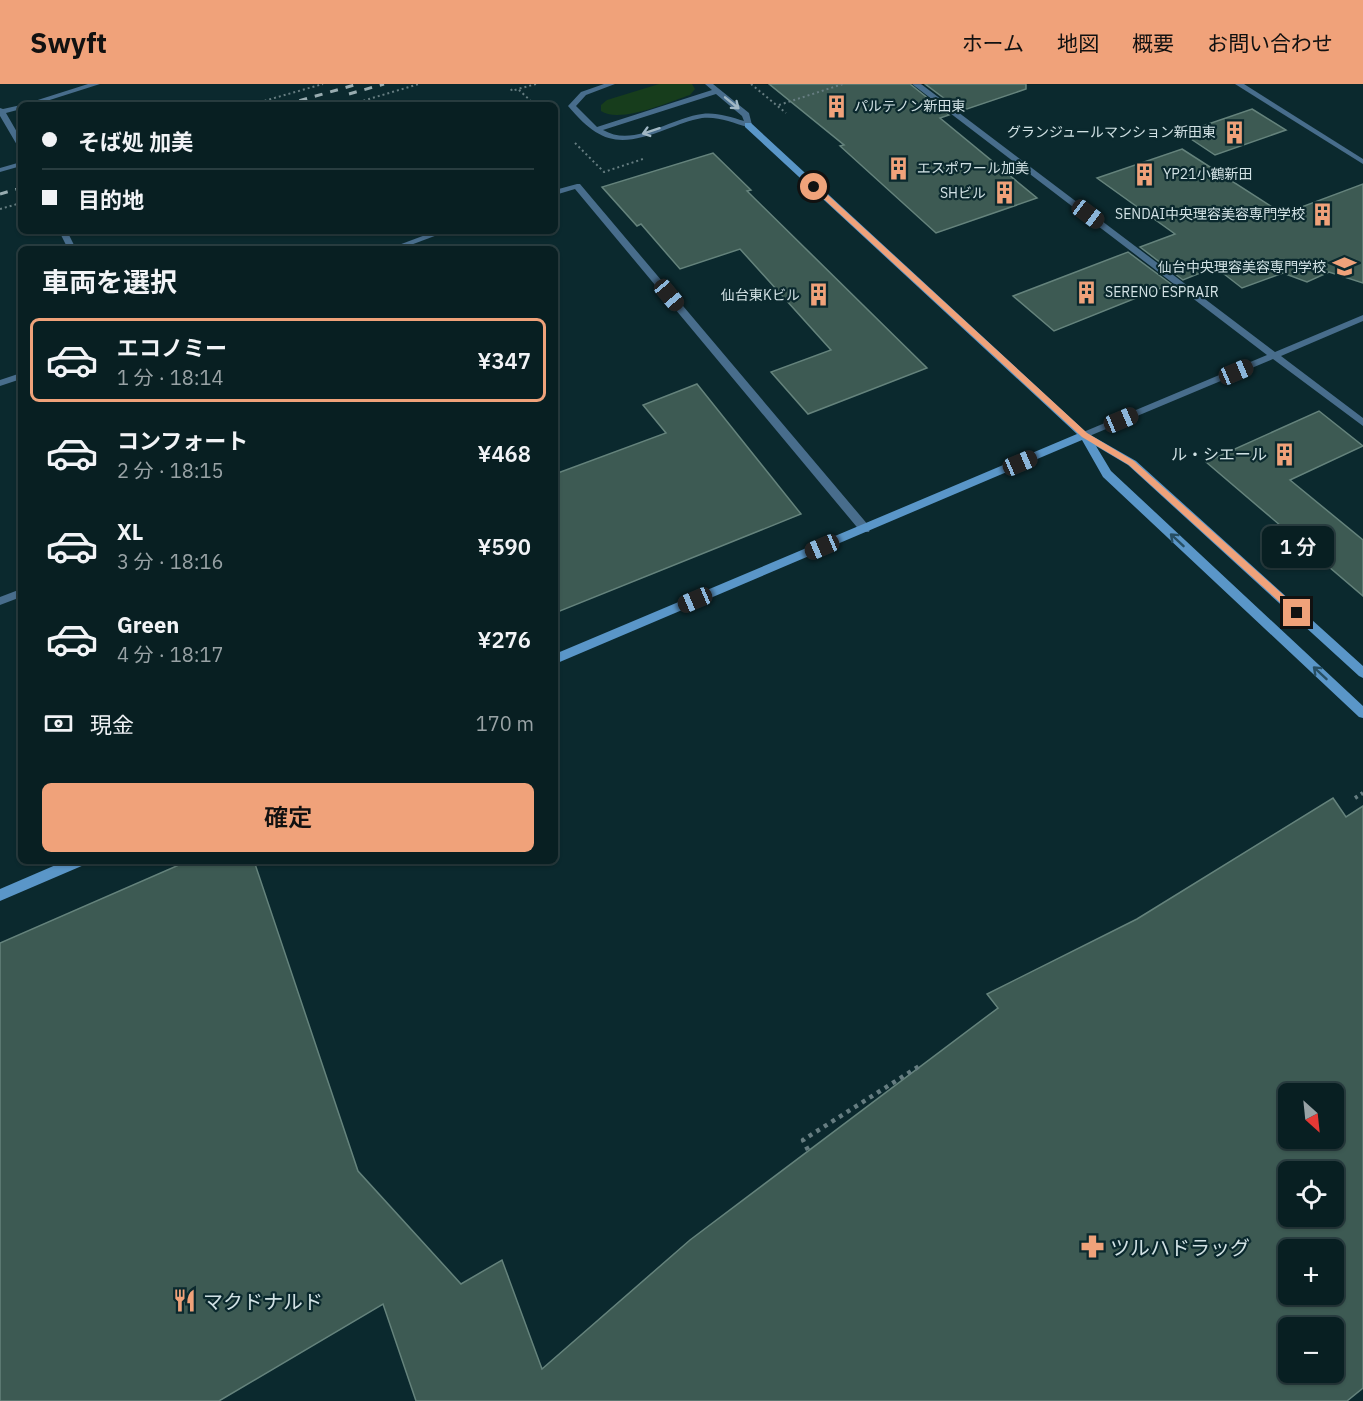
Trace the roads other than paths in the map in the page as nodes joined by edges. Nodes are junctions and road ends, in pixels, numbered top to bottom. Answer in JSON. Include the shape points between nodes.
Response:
{"nodes":[{"id":1,"x":96,"y":84,"type":"edge"},
{"id":2,"x":611,"y":84,"type":"edge"},
{"id":3,"x":709,"y":84,"type":"edge"},
{"id":4,"x":916,"y":84,"type":"edge"},
{"id":5,"x":1239,"y":84,"type":"edge"},
{"id":6,"x":717,"y":91,"type":"junction"},
{"id":7,"x":36,"y":102,"type":"edge"},
{"id":8,"x":18,"y":108,"type":"edge"},
{"id":9,"x":1,"y":111,"type":"edge"},
{"id":10,"x":687,"y":120,"type":"junction"},
{"id":11,"x":747,"y":125,"type":"junction"},
{"id":12,"x":596,"y":130,"type":"junction"},
{"id":13,"x":18,"y":140,"type":"edge"},
{"id":14,"x":1363,"y":162,"type":"edge"},
{"id":15,"x":18,"y":165,"type":"edge"},
{"id":16,"x":0,"y":170,"type":"edge"},
{"id":17,"x":558,"y":192,"type":"edge"},
{"id":18,"x":435,"y":234,"type":"edge"},
{"id":19,"x":401,"y":246,"type":"edge"},
{"id":20,"x":1363,"y":318,"type":"edge"},
{"id":21,"x":1274,"y":355,"type":"junction"},
{"id":22,"x":18,"y":376,"type":"edge"},
{"id":23,"x":0,"y":383,"type":"edge"},
{"id":24,"x":1363,"y":423,"type":"edge"},
{"id":25,"x":1084,"y":435,"type":"junction"},
{"id":26,"x":865,"y":529,"type":"junction"},
{"id":27,"x":18,"y":594,"type":"edge"},
{"id":28,"x":0,"y":601,"type":"edge"},
{"id":29,"x":558,"y":658,"type":"edge"},
{"id":30,"x":1363,"y":673,"type":"edge"},
{"id":31,"x":1363,"y":713,"type":"edge"},
{"id":32,"x":72,"y":864,"type":"edge"},
{"id":33,"x":0,"y":895,"type":"edge"}],
"edges":[{"from":1,"to":7,"type":"street"},
{"from":2,"to":12,"type":"street","via":[[586,92],[572,106]]},
{"from":3,"to":6,"type":"street"},
{"from":4,"to":21,"type":"street"},
{"from":5,"to":14,"type":"street"},
{"from":6,"to":10,"type":"street"},
{"from":6,"to":11,"type":"street","one_way":true,"via":[[746,115]]},
{"from":6,"to":12,"type":"street"},
{"from":8,"to":9,"type":"street"},
{"from":9,"to":13,"type":"street"},
{"from":10,"to":11,"type":"street","via":[[708,116]]},
{"from":10,"to":12,"type":"street","one_way":true,"via":[[632,138],[608,136]]},
{"from":11,"to":25,"type":"street"},
{"from":15,"to":16,"type":"street"},
{"from":17,"to":26,"type":"street","via":[[577,186]]},
{"from":18,"to":19,"type":"street"},
{"from":20,"to":21,"type":"street"},
{"from":21,"to":24,"type":"street"},
{"from":21,"to":25,"type":"street"},
{"from":22,"to":23,"type":"street"},
{"from":25,"to":26,"type":"street"},
{"from":25,"to":30,"type":"street","via":[[1132,463]]},
{"from":31,"to":25,"type":"street","one_way":true,"via":[[1107,474]]},
{"from":26,"to":29,"type":"street"},
{"from":27,"to":28,"type":"street"},
{"from":32,"to":33,"type":"street"}]}
